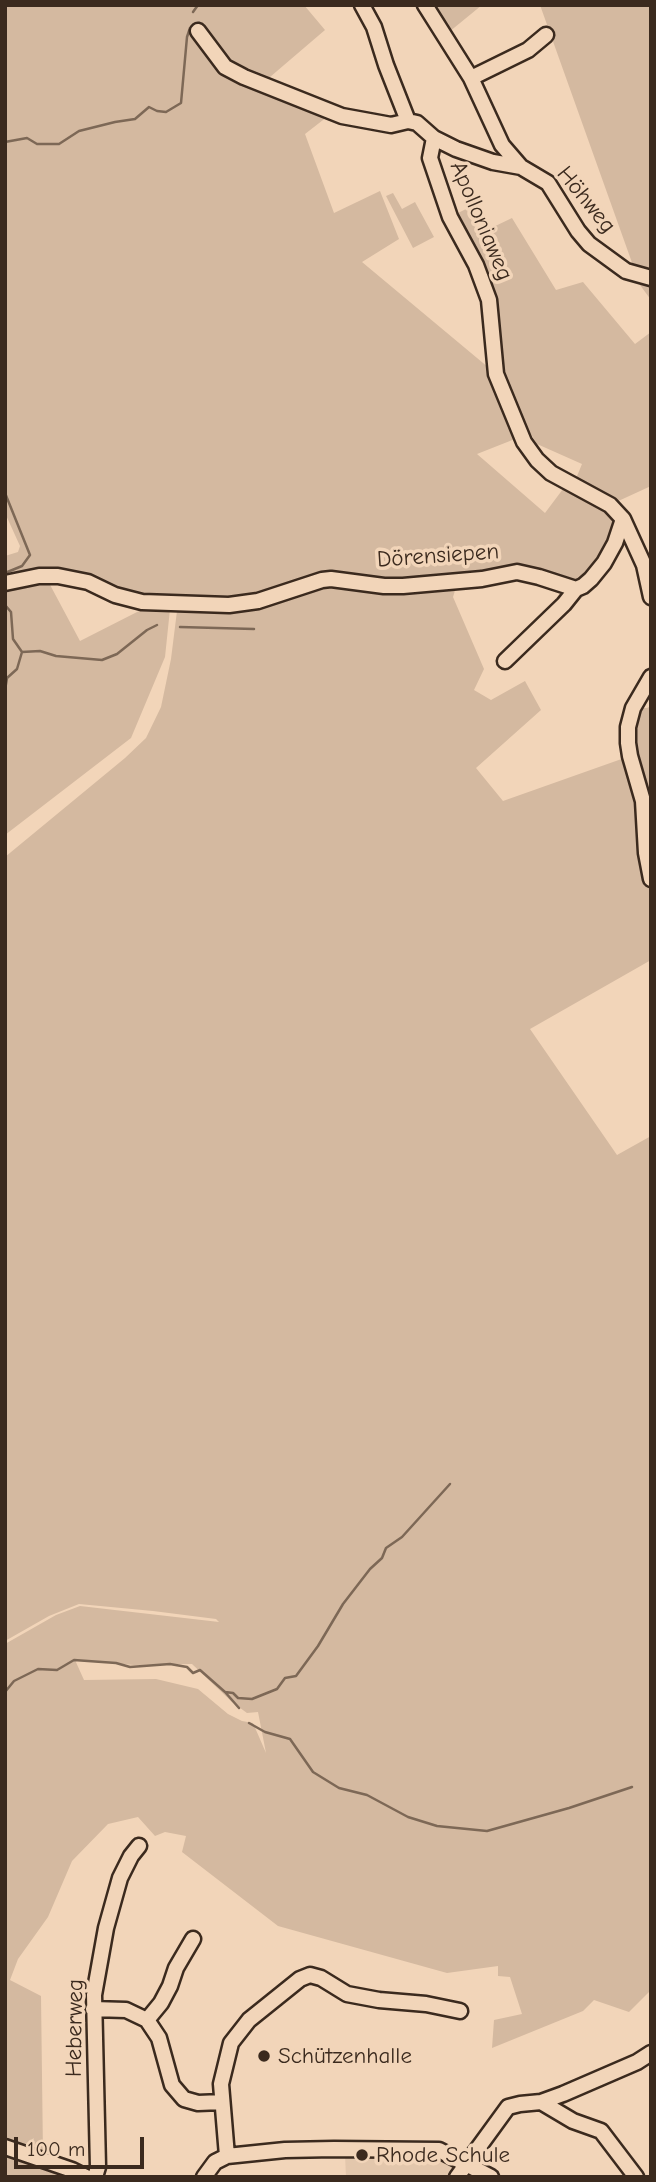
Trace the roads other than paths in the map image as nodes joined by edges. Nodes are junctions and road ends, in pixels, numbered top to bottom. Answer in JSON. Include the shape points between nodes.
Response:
{"nodes":[{"id":1,"x":362,"y":5,"type":"edge"},
{"id":2,"x":425,"y":5,"type":"edge"},
{"id":3,"x":198,"y":31,"type":"dead end"},
{"id":4,"x":546,"y":35,"type":"dead end"},
{"id":5,"x":471,"y":78,"type":"junction"},
{"id":6,"x":408,"y":121,"type":"junction"},
{"id":7,"x":434,"y":138,"type":"junction"},
{"id":8,"x":521,"y":167,"type":"junction"},
{"id":9,"x":651,"y":278,"type":"edge"},
{"id":10,"x":623,"y":519,"type":"junction"},
{"id":11,"x":5,"y":583,"type":"edge"},
{"id":12,"x":576,"y":589,"type":"junction"},
{"id":13,"x":651,"y":597,"type":"edge"},
{"id":14,"x":505,"y":661,"type":"dead end"},
{"id":15,"x":651,"y":677,"type":"edge"},
{"id":16,"x":651,"y":879,"type":"edge"},
{"id":17,"x":139,"y":1846,"type":"dead end"},
{"id":18,"x":193,"y":1939,"type":"dead end"},
{"id":19,"x":93,"y":2009,"type":"junction"},
{"id":20,"x":460,"y":2011,"type":"dead end"},
{"id":21,"x":147,"y":2020,"type":"junction"},
{"id":22,"x":651,"y":2053,"type":"edge"},
{"id":23,"x":222,"y":2102,"type":"junction"},
{"id":24,"x":541,"y":2102,"type":"junction"},
{"id":25,"x":5,"y":2147,"type":"edge"},
{"id":26,"x":227,"y":2156,"type":"junction"},
{"id":27,"x":468,"y":2164,"type":"junction"},
{"id":28,"x":86,"y":2177,"type":"edge"},
{"id":29,"x":95,"y":2177,"type":"edge"},
{"id":30,"x":204,"y":2177,"type":"edge"},
{"id":31,"x":457,"y":2177,"type":"edge"},
{"id":32,"x":491,"y":2177,"type":"edge"},
{"id":33,"x":636,"y":2177,"type":"edge"}],
"edges":[{"from":1,"to":6,"type":"street"},
{"from":2,"to":5,"type":"street"},
{"from":3,"to":6,"type":"street","via":[[225,67],[244,77],[342,116],[391,125]]},
{"from":4,"to":5,"type":"street","via":[[528,50]]},
{"from":5,"to":8,"type":"street","via":[[502,145]]},
{"from":6,"to":7,"type":"street","name":"Höhweg"},
{"from":7,"to":8,"type":"street","name":"Höhweg","via":[[480,158]]},
{"from":7,"to":10,"type":"street","name":"Apolloniaweg","via":[[430,158],[450,216],[489,300],[496,374],[524,442],[551,473],[610,505]]},
{"from":8,"to":9,"type":"street","name":"Höhweg","via":[[548,183],[578,231],[604,256],[626,271]]},
{"from":10,"to":12,"type":"street","via":[[604,563]]},
{"from":10,"to":13,"type":"street","via":[[644,565]]},
{"from":11,"to":12,"type":"street","name":"Dörensiepen","via":[[58,576],[88,582],[131,601],[229,605],[331,579],[403,586],[517,572]]},
{"from":12,"to":14,"type":"street"},
{"from":15,"to":16,"type":"street","via":[[633,708],[628,735],[643,801]]},
{"from":17,"to":19,"type":"street","name":"Heberweg","via":[[120,1878],[106,1928]]},
{"from":18,"to":21,"type":"street","via":[[161,2003]]},
{"from":19,"to":21,"type":"street","via":[[126,2010]]},
{"from":19,"to":29,"type":"street","name":"Heberweg"},
{"from":20,"to":23,"type":"street","via":[[347,1994],[310,1975],[249,2020],[231,2043],[221,2084]]},
{"from":21,"to":23,"type":"street","via":[[159,2038],[172,2085],[184,2099]]},
{"from":22,"to":24,"type":"street"},
{"from":23,"to":26,"type":"street"},
{"from":24,"to":27,"type":"street","via":[[508,2107]]},
{"from":24,"to":33,"type":"street","via":[[601,2131]]},
{"from":25,"to":28,"type":"street"},
{"from":26,"to":27,"type":"street","via":[[285,2150],[439,2150]]},
{"from":26,"to":30,"type":"street","via":[[215,2162]]},
{"from":27,"to":31,"type":"street"},
{"from":27,"to":32,"type":"street"}]}
